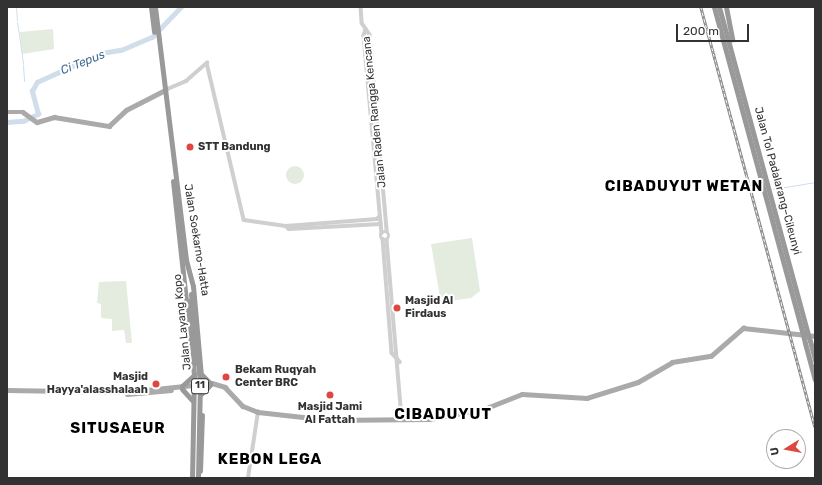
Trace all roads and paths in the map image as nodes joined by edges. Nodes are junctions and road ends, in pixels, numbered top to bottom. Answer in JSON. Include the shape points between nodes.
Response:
{"nodes":[{"id":1,"x":151,"y":7,"type":"edge"},
{"id":2,"x":154,"y":7,"type":"edge"},
{"id":3,"x":361,"y":7,"type":"edge"},
{"id":4,"x":714,"y":7,"type":"edge"},
{"id":5,"x":719,"y":7,"type":"edge"},
{"id":6,"x":726,"y":7,"type":"edge"},
{"id":7,"x":362,"y":23,"type":"junction"},
{"id":8,"x":366,"y":29,"type":"junction"},
{"id":9,"x":155,"y":30,"type":"junction"},
{"id":10,"x":364,"y":36,"type":"junction"},
{"id":11,"x":164,"y":91,"type":"junction"},
{"id":12,"x":745,"y":100,"type":"junction"},
{"id":13,"x":7,"y":112,"type":"edge"},
{"id":14,"x":378,"y":198,"type":"junction"},
{"id":15,"x":384,"y":198,"type":"junction"},
{"id":16,"x":380,"y":216,"type":"junction"},
{"id":17,"x":381,"y":225,"type":"junction"},
{"id":18,"x":327,"y":226,"type":"junction"},
{"id":19,"x":387,"y":231,"type":"junction"},
{"id":20,"x":382,"y":233,"type":"junction"},
{"id":21,"x":385,"y":239,"type":"junction"},
{"id":22,"x":184,"y":262,"type":"junction"},
{"id":23,"x":802,"y":333,"type":"junction"},
{"id":24,"x":815,"y":337,"type":"edge"},
{"id":25,"x":807,"y":342,"type":"junction"},
{"id":26,"x":200,"y":350,"type":"junction"},
{"id":27,"x":191,"y":352,"type":"junction"},
{"id":28,"x":815,"y":360,"type":"edge"},
{"id":29,"x":400,"y":362,"type":"junction"},
{"id":30,"x":201,"y":374,"type":"junction"},
{"id":31,"x":194,"y":375,"type":"junction"},
{"id":32,"x":815,"y":380,"type":"edge"},
{"id":33,"x":210,"y":384,"type":"junction"},
{"id":34,"x":201,"y":385,"type":"junction"},
{"id":35,"x":194,"y":386,"type":"junction"},
{"id":36,"x":182,"y":388,"type":"junction"},
{"id":37,"x":7,"y":392,"type":"edge"},
{"id":38,"x":201,"y":394,"type":"junction"},
{"id":39,"x":194,"y":409,"type":"junction"},
{"id":40,"x":258,"y":412,"type":"junction"},
{"id":41,"x":402,"y":418,"type":"junction"},
{"id":42,"x":194,"y":430,"type":"junction"},
{"id":43,"x":202,"y":430,"type":"junction"},
{"id":44,"x":196,"y":478,"type":"edge"},
{"id":45,"x":248,"y":478,"type":"edge"}],
"edges":[{"from":1,"to":9,"type":"highway","name":"Jalan Soekarno-Hatta","number":"11"},
{"from":2,"to":9,"type":"highway","name":"Jalan Soekarno-Hatta","number":"11"},
{"from":3,"to":7,"type":"street"},
{"from":4,"to":23,"type":"highway","name":"Jalan Tol Padalarang–Cileunyi"},
{"from":5,"to":12,"type":"highway","name":"Jalan Tol Padalarang–Cileunyi"},
{"from":6,"to":12,"type":"highway"},
{"from":7,"to":8,"type":"street"},
{"from":7,"to":10,"type":"street"},
{"from":8,"to":10,"type":"street","name":"Jalan Raden Rangga Kencana"},
{"from":8,"to":15,"type":"street","name":"Jalan Raden Rangga Kencana","via":[[370,35]]},
{"from":9,"to":11,"type":"highway","name":"Jalan Soekarno-Hatta","number":"11"},
{"from":10,"to":14,"type":"street","name":"Jalan Raden Rangga Kencana"},
{"from":11,"to":13,"type":"main road","via":[[126,110],[109,126],[54,117],[40,122],[28,118],[23,112]]},
{"from":11,"to":18,"type":"street","via":[[186,81],[207,63],[244,220],[286,226]]},
{"from":11,"to":22,"type":"highway","name":"Jalan Soekarno-Hatta","number":"11"},
{"from":12,"to":23,"type":"highway","name":"Jalan Tol Padalarang–Cileunyi"},
{"from":14,"to":15,"type":"street"},
{"from":14,"to":16,"type":"street","name":"Jalan Raden Rangga Kencana"},
{"from":15,"to":19,"type":"street","name":"Jalan Raden Rangga Kencana"},
{"from":16,"to":17,"type":"street","name":"Jalan Raden Rangga Kencana"},
{"from":16,"to":18,"type":"street","via":[[377,219]]},
{"from":17,"to":18,"type":"street","via":[[377,222]]},
{"from":17,"to":20,"type":"street","name":"Jalan Raden Rangga Kencana"},
{"from":19,"to":20,"type":"street"},
{"from":19,"to":21,"type":"street","name":"Jalan Raden Rangga Kencana","via":[[390,235]]},
{"from":20,"to":21,"type":"street","name":"Jalan Raden Rangga Kencana"},
{"from":21,"to":29,"type":"street"},
{"from":21,"to":29,"type":"street","via":[[392,353]]},
{"from":22,"to":26,"type":"highway","name":"Jalan Soekarno-Hatta","number":"11","via":[[193,282]]},
{"from":22,"to":27,"type":"highway","name":"Jalan Soekarno-Hatta","number":"11"},
{"from":22,"to":44,"type":"highway","name":"Jalan Layang Kopo","number":"11","bridge":true,"via":[[190,295],[197,382]]},
{"from":23,"to":24,"type":"main road"},
{"from":23,"to":25,"type":"highway","name":"Jalan Tol Padalarang–Cileunyi","bridge":true},
{"from":23,"to":41,"type":"main road","via":[[741,329],[711,356],[672,362],[638,382],[587,398],[522,394],[472,412],[432,419]]},
{"from":25,"to":28,"type":"highway","name":"Jalan Tol Padalarang–Cileunyi"},
{"from":25,"to":32,"type":"highway","name":"Jalan Tol Padalarang–Cileunyi"},
{"from":26,"to":27,"type":"highway","via":[[196,354]]},
{"from":26,"to":30,"type":"highway","name":"Jalan Soekarno-Hatta","number":"11"},
{"from":27,"to":31,"type":"highway","name":"Jalan Soekarno-Hatta","number":"11"},
{"from":29,"to":41,"type":"street"},
{"from":30,"to":33,"type":"highway"},
{"from":30,"to":34,"type":"highway","name":"Jalan Soekarno-Hatta","number":"11"},
{"from":31,"to":35,"type":"highway","name":"Jalan Soekarno-Hatta","number":"11"},
{"from":31,"to":36,"type":"highway"},
{"from":33,"to":34,"type":"main road"},
{"from":33,"to":38,"type":"highway"},
{"from":33,"to":40,"type":"main road","via":[[226,388],[243,406]]},
{"from":34,"to":35,"type":"main road"},
{"from":34,"to":38,"type":"highway","name":"Jalan Soekarno-Hatta","number":"11"},
{"from":35,"to":36,"type":"main road"},
{"from":35,"to":39,"type":"highway","name":"Jalan Soekarno-Hatta","number":"11"},
{"from":36,"to":37,"type":"main road","via":[[132,395]]},
{"from":36,"to":39,"type":"highway","via":[[190,394]]},
{"from":38,"to":43,"type":"highway","name":"Jalan Soekarno-Hatta","number":"11"},
{"from":39,"to":42,"type":"highway","name":"Jalan Soekarno-Hatta","number":"11"},
{"from":40,"to":41,"type":"main road","via":[[314,419]]},
{"from":40,"to":45,"type":"street"},
{"from":42,"to":43,"type":"highway","via":[[197,426]]},
{"from":42,"to":44,"type":"highway","name":"Jalan Soekarno-Hatta","number":"11"},
{"from":43,"to":44,"type":"highway","name":"Jalan Soekarno-Hatta","number":"11"}]}
